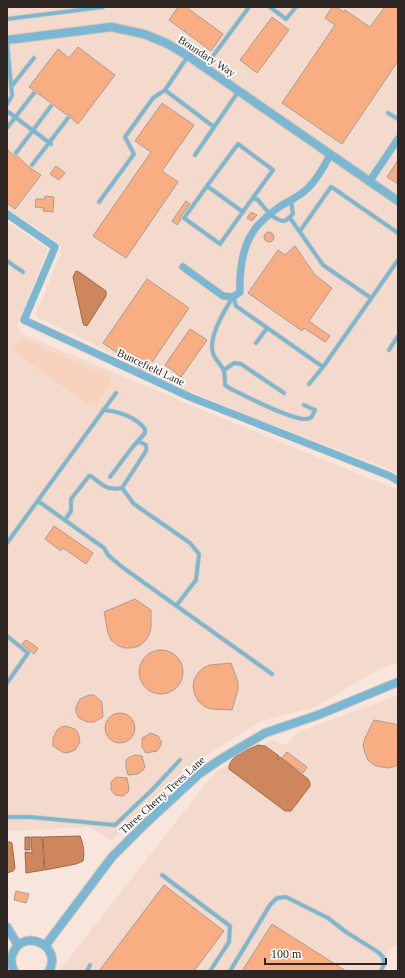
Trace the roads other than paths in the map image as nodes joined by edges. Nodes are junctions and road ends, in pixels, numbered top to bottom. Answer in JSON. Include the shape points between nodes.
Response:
{"nodes":[{"id":1,"x":53,"y":7,"type":"edge"},
{"id":2,"x":103,"y":7,"type":"edge"},
{"id":3,"x":248,"y":7,"type":"edge"},
{"id":4,"x":270,"y":7,"type":"edge"},
{"id":5,"x":296,"y":7,"type":"edge"},
{"id":6,"x":54,"y":13,"type":"junction"},
{"id":7,"x":7,"y":18,"type":"edge"},
{"id":8,"x":7,"y":40,"type":"edge"},
{"id":9,"x":188,"y":56,"type":"junction"},
{"id":10,"x":34,"y":58,"type":"dead end"},
{"id":11,"x":205,"y":67,"type":"junction"},
{"id":12,"x":11,"y":87,"type":"junction"},
{"id":13,"x":165,"y":90,"type":"junction"},
{"id":14,"x":239,"y":91,"type":"junction"},
{"id":15,"x":34,"y":93,"type":"dead end"},
{"id":16,"x":7,"y":104,"type":"edge"},
{"id":17,"x":51,"y":106,"type":"dead end"},
{"id":18,"x":7,"y":111,"type":"edge"},
{"id":19,"x":388,"y":113,"type":"dead end"},
{"id":20,"x":15,"y":117,"type":"junction"},
{"id":21,"x":68,"y":118,"type":"dead end"},
{"id":22,"x":398,"y":119,"type":"edge"},
{"id":23,"x":7,"y":128,"type":"edge"},
{"id":24,"x":214,"y":128,"type":"junction"},
{"id":25,"x":33,"y":131,"type":"junction"},
{"id":26,"x":398,"y":139,"type":"edge"},
{"id":27,"x":50,"y":144,"type":"junction"},
{"id":28,"x":16,"y":153,"type":"dead end"},
{"id":29,"x":195,"y":155,"type":"dead end"},
{"id":30,"x":330,"y":155,"type":"junction"},
{"id":31,"x":32,"y":165,"type":"dead end"},
{"id":32,"x":369,"y":182,"type":"junction"},
{"id":33,"x":207,"y":186,"type":"junction"},
{"id":34,"x":252,"y":199,"type":"junction"},
{"id":35,"x":290,"y":201,"type":"junction"},
{"id":36,"x":398,"y":201,"type":"edge"},
{"id":37,"x":99,"y":202,"type":"dead end"},
{"id":38,"x":243,"y":212,"type":"junction"},
{"id":39,"x":7,"y":214,"type":"edge"},
{"id":40,"x":271,"y":214,"type":"junction"},
{"id":41,"x":290,"y":218,"type":"junction"},
{"id":42,"x":300,"y":231,"type":"junction"},
{"id":43,"x":398,"y":233,"type":"edge"},
{"id":44,"x":398,"y":260,"type":"edge"},
{"id":45,"x":7,"y":261,"type":"edge"},
{"id":46,"x":183,"y":267,"type":"dead end"},
{"id":47,"x":23,"y":272,"type":"dead end"},
{"id":48,"x":233,"y":297,"type":"junction"},
{"id":49,"x":371,"y":298,"type":"junction"},
{"id":50,"x":267,"y":328,"type":"junction"},
{"id":51,"x":398,"y":336,"type":"edge"},
{"id":52,"x":256,"y":343,"type":"dead end"},
{"id":53,"x":389,"y":350,"type":"dead end"},
{"id":54,"x":323,"y":367,"type":"junction"},
{"id":55,"x":224,"y":370,"type":"junction"},
{"id":56,"x":310,"y":384,"type":"dead end"},
{"id":57,"x":116,"y":393,"type":"dead end"},
{"id":58,"x":284,"y":393,"type":"dead end"},
{"id":59,"x":304,"y":405,"type":"dead end"},
{"id":60,"x":103,"y":410,"type":"junction"},
{"id":61,"x":138,"y":441,"type":"junction"},
{"id":62,"x":110,"y":477,"type":"dead end"},
{"id":63,"x":398,"y":481,"type":"edge"},
{"id":64,"x":122,"y":488,"type":"junction"},
{"id":65,"x":38,"y":501,"type":"junction"},
{"id":66,"x":65,"y":520,"type":"junction"},
{"id":67,"x":7,"y":543,"type":"edge"},
{"id":68,"x":176,"y":606,"type":"junction"},
{"id":69,"x":7,"y":636,"type":"edge"},
{"id":70,"x":272,"y":674,"type":"dead end"},
{"id":71,"x":398,"y":682,"type":"edge"},
{"id":72,"x":7,"y":683,"type":"edge"},
{"id":73,"x":180,"y":760,"type":"dead end"},
{"id":74,"x":7,"y":817,"type":"edge"},
{"id":75,"x":162,"y":875,"type":"dead end"},
{"id":76,"x":7,"y":927,"type":"edge"},
{"id":77,"x":18,"y":945,"type":"junction"},
{"id":78,"x":46,"y":946,"type":"junction"},
{"id":79,"x":90,"y":965,"type":"dead end"},
{"id":80,"x":14,"y":971,"type":"edge"},
{"id":81,"x":49,"y":971,"type":"edge"},
{"id":82,"x":87,"y":971,"type":"edge"},
{"id":83,"x":210,"y":971,"type":"edge"},
{"id":84,"x":230,"y":971,"type":"edge"},
{"id":85,"x":381,"y":971,"type":"edge"}],
"edges":[{"from":1,"to":6,"type":"lane"},
{"from":2,"to":6,"type":"lane"},
{"from":3,"to":11,"type":"lane"},
{"from":4,"to":5,"type":"lane","via":[[286,19]]},
{"from":6,"to":7,"type":"lane"},
{"from":8,"to":9,"type":"street","name":"Boundary Way","via":[[111,27],[144,34]]},
{"from":8,"to":12,"type":"lane"},
{"from":9,"to":11,"type":"street","name":"Boundary Way"},
{"from":9,"to":13,"type":"lane"},
{"from":10,"to":12,"type":"lane"},
{"from":11,"to":14,"type":"street","name":"Boundary Way"},
{"from":12,"to":16,"type":"lane","via":[[12,96]]},
{"from":13,"to":24,"type":"lane"},
{"from":13,"to":37,"type":"lane","via":[[153,98],[125,137],[134,154]]},
{"from":14,"to":24,"type":"lane"},
{"from":14,"to":30,"type":"street","name":"Boundary Way"},
{"from":15,"to":20,"type":"lane"},
{"from":17,"to":25,"type":"lane"},
{"from":18,"to":20,"type":"lane"},
{"from":19,"to":22,"type":"lane"},
{"from":20,"to":23,"type":"lane"},
{"from":20,"to":25,"type":"lane"},
{"from":21,"to":27,"type":"lane"},
{"from":24,"to":29,"type":"lane"},
{"from":25,"to":27,"type":"lane"},
{"from":25,"to":28,"type":"lane"},
{"from":26,"to":32,"type":"street"},
{"from":27,"to":31,"type":"lane"},
{"from":30,"to":32,"type":"street","name":"Boundary Way"},
{"from":30,"to":35,"type":"street","via":[[308,189]]},
{"from":32,"to":36,"type":"street","name":"Boundary Way"},
{"from":33,"to":34,"type":"lane","via":[[238,144],[273,170]]},
{"from":33,"to":38,"type":"lane"},
{"from":33,"to":38,"type":"lane","via":[[184,218],[220,244]]},
{"from":34,"to":38,"type":"lane"},
{"from":34,"to":40,"type":"lane","via":[[257,199]]},
{"from":35,"to":40,"type":"street"},
{"from":35,"to":41,"type":"lane","via":[[293,214]]},
{"from":39,"to":63,"type":"street","name":"Buncefield Lane","via":[[55,247],[24,320],[190,397]]},
{"from":40,"to":41,"type":"lane","via":[[280,221]]},
{"from":40,"to":48,"type":"street","via":[[253,232],[246,246],[240,292]]},
{"from":41,"to":42,"type":"lane"},
{"from":42,"to":43,"type":"lane","via":[[333,188]]},
{"from":42,"to":49,"type":"lane","via":[[323,265]]},
{"from":44,"to":49,"type":"lane"},
{"from":45,"to":47,"type":"lane"},
{"from":46,"to":48,"type":"street","via":[[223,296]]},
{"from":48,"to":50,"type":"lane","via":[[236,306]]},
{"from":48,"to":55,"type":"lane","via":[[212,339],[215,360]]},
{"from":49,"to":54,"type":"lane"},
{"from":50,"to":52,"type":"lane"},
{"from":50,"to":54,"type":"lane"},
{"from":51,"to":53,"type":"lane"},
{"from":54,"to":56,"type":"lane"},
{"from":55,"to":58,"type":"lane","via":[[234,363],[241,364]]},
{"from":55,"to":59,"type":"lane","via":[[227,387],[259,403],[300,419],[309,419],[314,410]]},
{"from":57,"to":60,"type":"lane"},
{"from":60,"to":61,"type":"lane","via":[[122,413],[143,426],[145,433]]},
{"from":60,"to":65,"type":"lane"},
{"from":61,"to":62,"type":"lane"},
{"from":61,"to":64,"type":"lane","via":[[146,445],[146,451]]},
{"from":64,"to":66,"type":"lane","via":[[112,490],[89,476],[71,499],[71,511]]},
{"from":64,"to":68,"type":"lane","via":[[134,504],[190,542],[199,554],[196,580]]},
{"from":65,"to":66,"type":"lane"},
{"from":65,"to":67,"type":"lane"},
{"from":66,"to":68,"type":"lane","via":[[104,548],[122,567]]},
{"from":68,"to":70,"type":"lane"},
{"from":69,"to":72,"type":"lane","via":[[28,653]]},
{"from":71,"to":78,"type":"street","name":"Three Cherry Trees Lane","via":[[318,715],[265,733],[199,774],[112,857]]},
{"from":73,"to":74,"type":"lane","via":[[115,824]]},
{"from":75,"to":83,"type":"lane","via":[[230,926],[230,942]]},
{"from":76,"to":77,"type":"street"},
{"from":77,"to":78,"type":"street","via":[[35,940]]},
{"from":77,"to":80,"type":"street","via":[[11,962]]},
{"from":78,"to":81,"type":"street","via":[[52,956]]},
{"from":79,"to":82,"type":"lane"},
{"from":84,"to":85,"type":"lane","via":[[270,905],[277,898],[286,897],[328,918],[378,952],[384,964]]}]}
